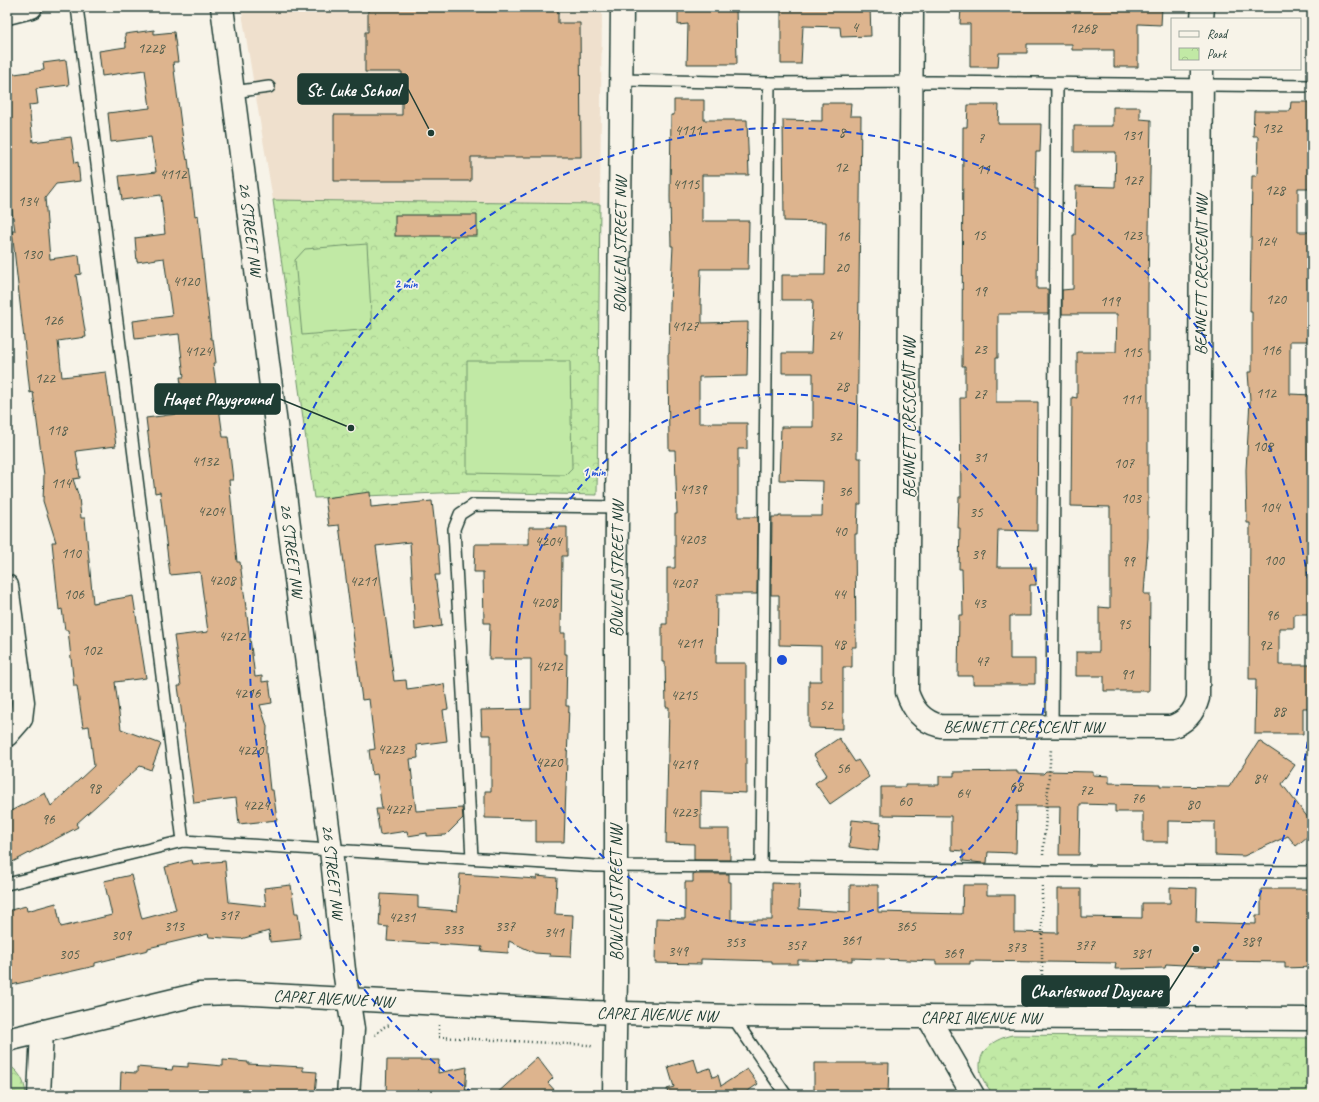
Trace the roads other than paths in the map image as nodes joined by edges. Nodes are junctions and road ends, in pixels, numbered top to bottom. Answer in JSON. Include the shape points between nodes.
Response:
{"nodes":[{"id":1,"x":31,"y":7,"type":"edge"},
{"id":2,"x":77,"y":7,"type":"edge"},
{"id":3,"x":222,"y":7,"type":"edge"},
{"id":4,"x":622,"y":7,"type":"edge"},
{"id":5,"x":912,"y":7,"type":"edge"},
{"id":6,"x":1202,"y":7,"type":"edge"},
{"id":7,"x":7,"y":13,"type":"edge"},
{"id":8,"x":1202,"y":18,"type":"edge"},
{"id":9,"x":1202,"y":78,"type":"edge"},
{"id":10,"x":621,"y":80,"type":"junction"},
{"id":11,"x":912,"y":83,"type":"junction"},
{"id":12,"x":769,"y":84,"type":"junction"},
{"id":13,"x":1057,"y":85,"type":"junction"},
{"id":14,"x":1312,"y":86,"type":"edge"},
{"id":15,"x":270,"y":88,"type":"dead end"},
{"id":16,"x":233,"y":92,"type":"junction"},
{"id":17,"x":618,"y":507,"type":"junction"},
{"id":18,"x":7,"y":586,"type":"edge"},
{"id":19,"x":1052,"y":726,"type":"junction"},
{"id":20,"x":7,"y":735,"type":"edge"},
{"id":21,"x":183,"y":841,"type":"junction"},
{"id":22,"x":332,"y":850,"type":"junction"},
{"id":23,"x":472,"y":858,"type":"junction"},
{"id":24,"x":616,"y":866,"type":"junction"},
{"id":25,"x":761,"y":867,"type":"junction"},
{"id":26,"x":1312,"y":872,"type":"edge"},
{"id":27,"x":7,"y":884,"type":"edge"},
{"id":28,"x":348,"y":999,"type":"junction"},
{"id":29,"x":615,"y":1011,"type":"junction"},
{"id":30,"x":732,"y":1016,"type":"junction"},
{"id":31,"x":928,"y":1017,"type":"junction"},
{"id":32,"x":1312,"y":1019,"type":"edge"},
{"id":33,"x":42,"y":1031,"type":"junction"},
{"id":34,"x":7,"y":1040,"type":"edge"},
{"id":35,"x":39,"y":1095,"type":"edge"},
{"id":36,"x":348,"y":1095,"type":"edge"},
{"id":37,"x":614,"y":1095,"type":"edge"},
{"id":38,"x":786,"y":1095,"type":"edge"},
{"id":39,"x":973,"y":1095,"type":"edge"}],
"edges":[{"from":1,"to":7,"type":"street"},
{"from":2,"to":21,"type":"lane"},
{"from":3,"to":16,"type":"street","name":"26 STREET NW"},
{"from":4,"to":10,"type":"street","name":"BOWLEN STREET NW"},
{"from":5,"to":11,"type":"street","name":"BENNETT CRESCENT NW"},
{"from":6,"to":8,"type":"street"},
{"from":9,"to":13,"type":"lane"},
{"from":9,"to":14,"type":"lane"},
{"from":9,"to":19,"type":"street","name":"BENNETT CRESCENT NW","via":[[1198,698],[1188,718],[1171,727]]},
{"from":10,"to":12,"type":"lane"},
{"from":10,"to":17,"type":"street","name":"BOWLEN STREET NW"},
{"from":11,"to":12,"type":"lane"},
{"from":11,"to":13,"type":"lane"},
{"from":11,"to":19,"type":"street","name":"BENNETT CRESCENT NW","via":[[908,692],[916,712],[932,724],[940,726]]},
{"from":12,"to":25,"type":"lane"},
{"from":13,"to":19,"type":"lane"},
{"from":15,"to":16,"type":"lane"},
{"from":16,"to":22,"type":"street","name":"26 STREET NW"},
{"from":17,"to":23,"type":"lane","via":[[474,505],[460,514],[454,529]]},
{"from":17,"to":24,"type":"street","name":"BOWLEN STREET NW"},
{"from":18,"to":20,"type":"street","via":[[23,702],[21,719]]},
{"from":21,"to":22,"type":"lane"},
{"from":21,"to":27,"type":"lane"},
{"from":22,"to":23,"type":"lane"},
{"from":22,"to":28,"type":"street","name":"26 STREET NW"},
{"from":23,"to":24,"type":"lane"},
{"from":24,"to":25,"type":"lane"},
{"from":24,"to":29,"type":"street","name":"BOWLEN STREET NW"},
{"from":25,"to":26,"type":"lane"},
{"from":28,"to":29,"type":"street","name":"CAPRI AVENUE NW"},
{"from":28,"to":33,"type":"street","name":"CAPRI AVENUE NW","via":[[235,993],[199,994]]},
{"from":28,"to":36,"type":"street","name":"26 STREET NW","via":[[353,1029]]},
{"from":29,"to":30,"type":"street","name":"CAPRI AVENUE NW"},
{"from":29,"to":37,"type":"street","name":"BOWLEN STREET NW"},
{"from":30,"to":31,"type":"street","name":"CAPRI AVENUE NW"},
{"from":30,"to":38,"type":"lane"},
{"from":31,"to":32,"type":"street","name":"CAPRI AVENUE NW"},
{"from":31,"to":39,"type":"street"},
{"from":33,"to":34,"type":"street","name":"CAPRI AVENUE NW"},
{"from":33,"to":35,"type":"street"}]}
